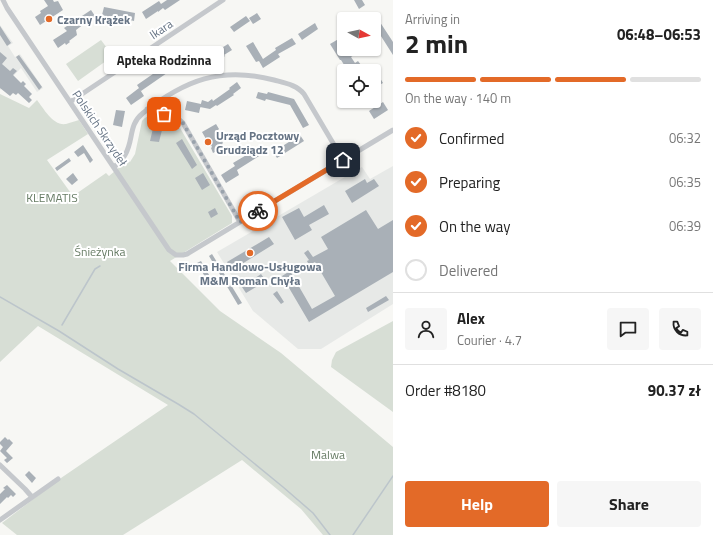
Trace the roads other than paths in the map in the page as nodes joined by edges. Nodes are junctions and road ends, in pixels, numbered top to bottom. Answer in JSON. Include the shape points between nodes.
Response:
{"nodes":[{"id":1,"x":1,"y":0,"type":"edge"},
{"id":2,"x":223,"y":0,"type":"edge"},
{"id":3,"x":70,"y":102,"type":"junction"},
{"id":4,"x":147,"y":110,"type":"junction"},
{"id":5,"x":393,"y":130,"type":"edge"},
{"id":6,"x":343,"y":160,"type":"junction"},
{"id":7,"x":114,"y":167,"type":"junction"},
{"id":8,"x":240,"y":222,"type":"junction"},
{"id":9,"x":0,"y":465,"type":"edge"},
{"id":10,"x":58,"y":479,"type":"dead end"},
{"id":11,"x":32,"y":498,"type":"junction"},
{"id":12,"x":0,"y":520,"type":"edge"}],
"edges":[{"from":1,"to":3,"type":"street","name":"Polskich Skrzydeł"},
{"from":2,"to":3,"type":"street","name":"Ikara"},
{"from":3,"to":7,"type":"street","name":"Polskich Skrzydeł"},
{"from":4,"to":6,"type":"street","via":[[176,90],[215,76],[260,77],[302,91]]},
{"from":4,"to":7,"type":"street","via":[[136,120],[126,154]]},
{"from":4,"to":8,"type":"street","via":[[174,116],[183,123]]},
{"from":5,"to":6,"type":"street"},
{"from":6,"to":8,"type":"street"},
{"from":7,"to":8,"type":"street","name":"Polskich Skrzydeł","via":[[173,254],[187,254]]},
{"from":9,"to":11,"type":"street"},
{"from":10,"to":11,"type":"street"},
{"from":11,"to":12,"type":"street"}]}
